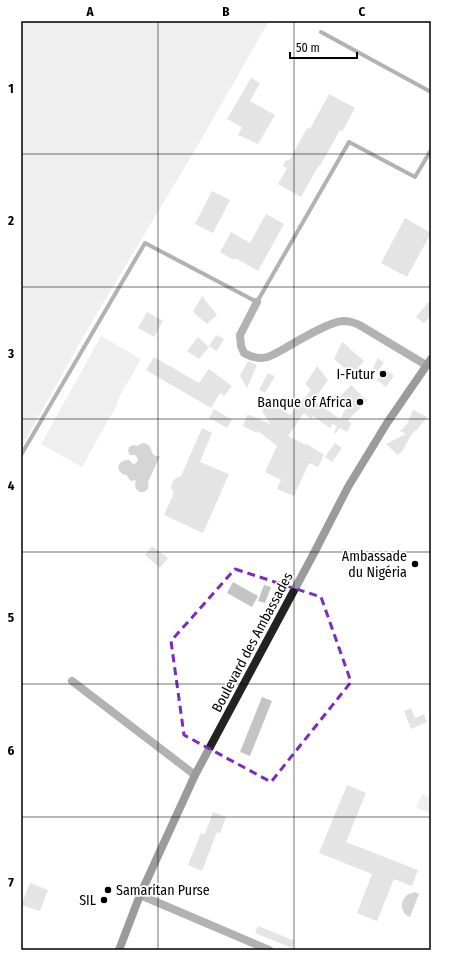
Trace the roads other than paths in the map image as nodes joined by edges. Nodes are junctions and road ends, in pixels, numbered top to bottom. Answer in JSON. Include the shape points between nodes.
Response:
{"nodes":[{"id":1,"x":321,"y":32,"type":"dead end"},
{"id":2,"x":431,"y":92,"type":"edge"},
{"id":3,"x":431,"y":150,"type":"edge"},
{"id":4,"x":257,"y":302,"type":"junction"},
{"id":5,"x":428,"y":362,"type":"edge"},
{"id":6,"x":21,"y":455,"type":"edge"},
{"id":7,"x":72,"y":681,"type":"dead end"},
{"id":8,"x":195,"y":775,"type":"junction"},
{"id":9,"x":140,"y":895,"type":"junction"},
{"id":10,"x":119,"y":950,"type":"edge"},
{"id":11,"x":269,"y":950,"type":"edge"}],
"edges":[{"from":1,"to":2,"type":"lane"},
{"from":3,"to":4,"type":"lane","via":[[415,177],[349,142]]},
{"from":4,"to":5,"type":"street","via":[[240,335],[244,353],[251,357],[262,358],[272,355],[321,329],[344,321],[353,322]]},
{"from":4,"to":6,"type":"lane","via":[[145,242]]},
{"from":5,"to":8,"type":"main road","name":"Boulevard des Ambassades","via":[[348,487]]},
{"from":7,"to":8,"type":"street"},
{"from":8,"to":9,"type":"main road","name":"Boulevard des Ambassades"},
{"from":9,"to":10,"type":"main road","name":"Boulevard des Ambassades"},
{"from":9,"to":11,"type":"street"}]}
